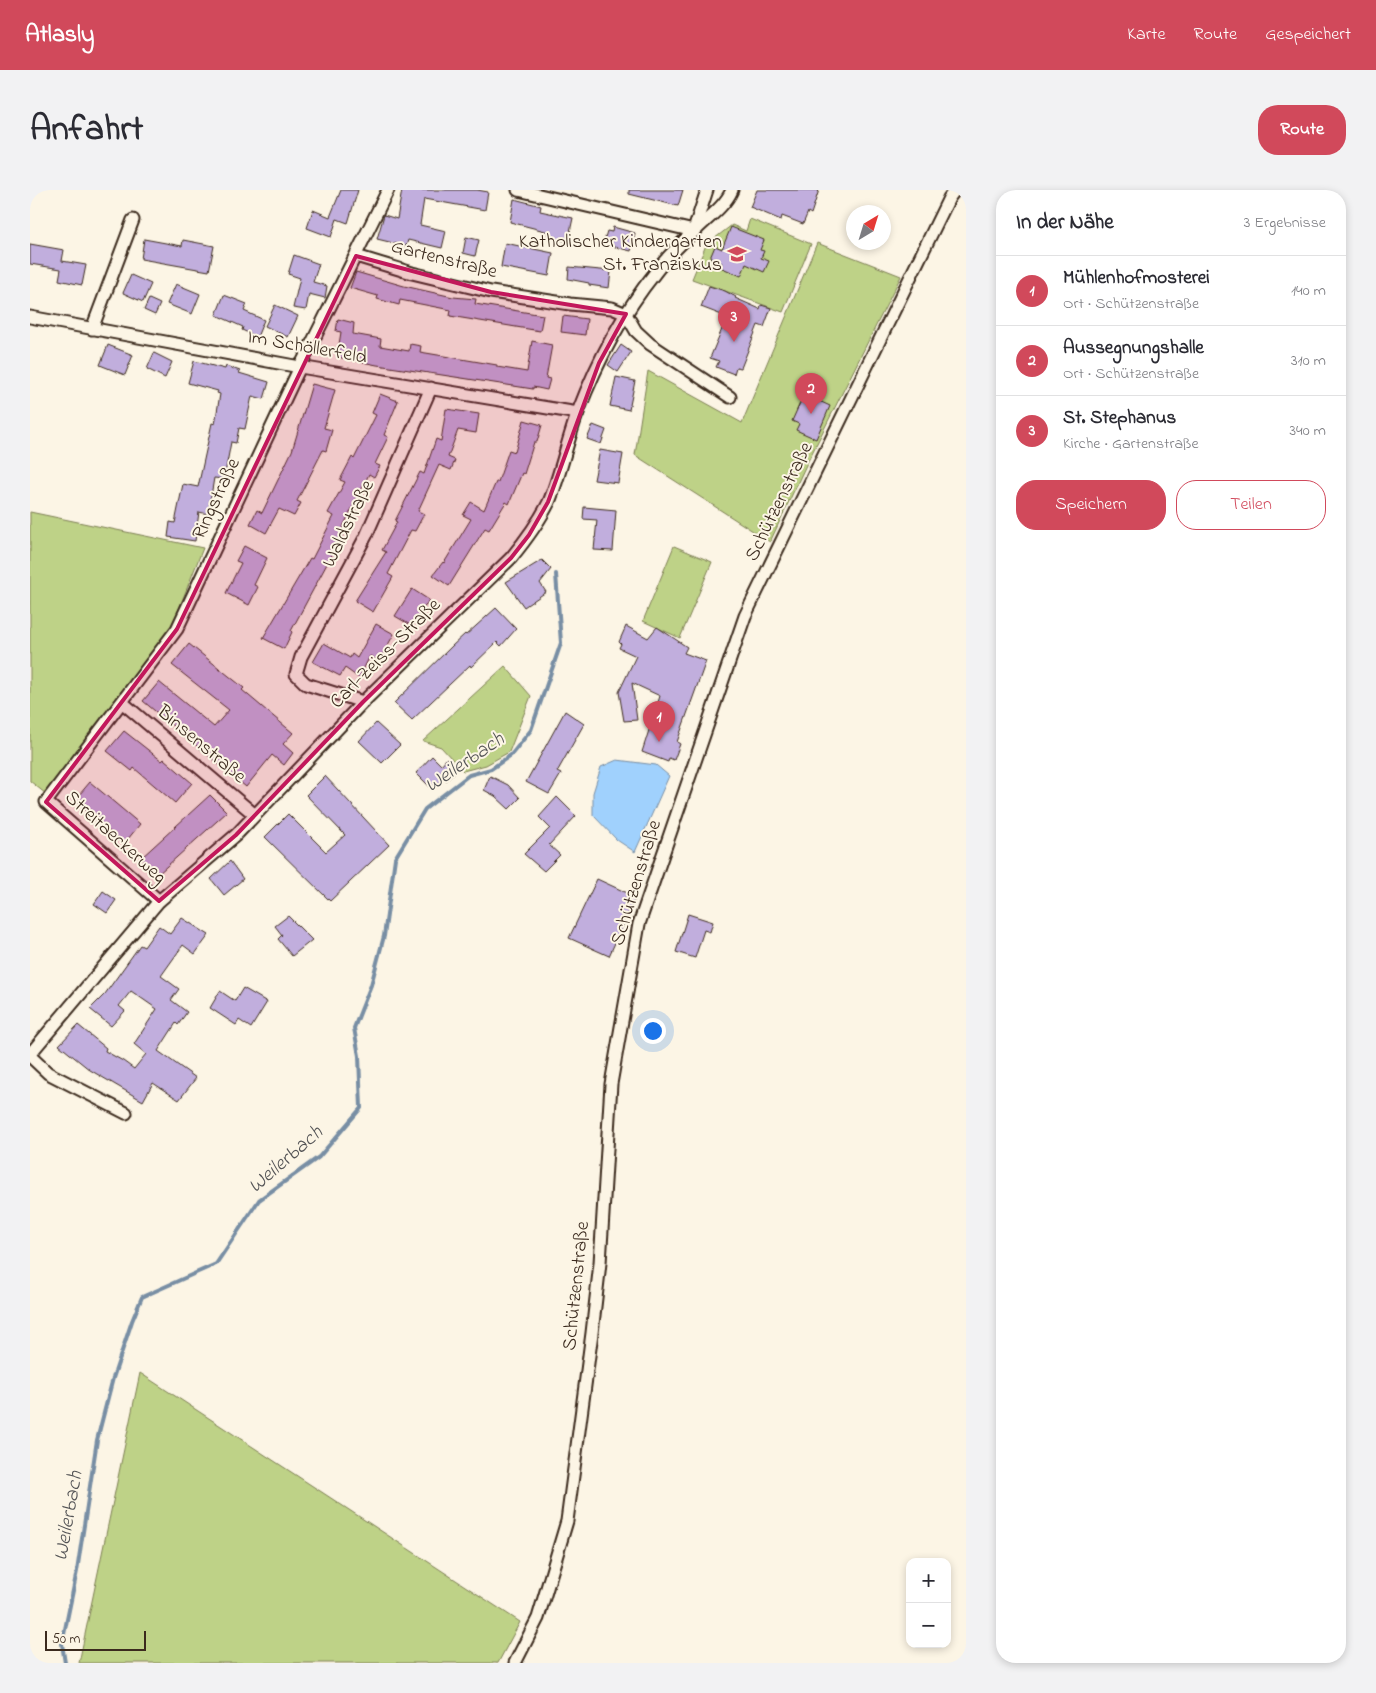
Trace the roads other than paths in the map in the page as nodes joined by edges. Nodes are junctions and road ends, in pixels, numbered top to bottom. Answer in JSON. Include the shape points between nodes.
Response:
{"nodes":[{"id":1,"x":388,"y":190,"type":"edge"},
{"id":2,"x":518,"y":190,"type":"edge"},
{"id":3,"x":707,"y":190,"type":"edge"},
{"id":4,"x":732,"y":190,"type":"edge"},
{"id":5,"x":955,"y":190,"type":"edge"},
{"id":6,"x":133,"y":220,"type":"dead end"},
{"id":7,"x":694,"y":232,"type":"junction"},
{"id":8,"x":356,"y":256,"type":"junction"},
{"id":9,"x":626,"y":314,"type":"junction"},
{"id":10,"x":30,"y":317,"type":"edge"},
{"id":11,"x":92,"y":329,"type":"junction"},
{"id":12,"x":300,"y":367,"type":"junction"},
{"id":13,"x":431,"y":388,"type":"junction"},
{"id":14,"x":730,"y":397,"type":"dead end"},
{"id":15,"x":578,"y":413,"type":"junction"},
{"id":16,"x":363,"y":702,"type":"junction"},
{"id":17,"x":122,"y":703,"type":"junction"},
{"id":18,"x":46,"y":802,"type":"joint"},
{"id":19,"x":255,"y":815,"type":"junction"},
{"id":20,"x":159,"y":902,"type":"junction"},
{"id":21,"x":30,"y":1055,"type":"edge"},
{"id":22,"x":126,"y":1113,"type":"dead end"},
{"id":23,"x":515,"y":1663,"type":"edge"}],
"edges":[{"from":1,"to":8,"type":"street","name":"Ringstraße"},
{"from":2,"to":7,"type":"street"},
{"from":3,"to":7,"type":"street"},
{"from":4,"to":7,"type":"street","name":"Carl-Zeiss-Straße","via":[[720,208]]},
{"from":5,"to":23,"type":"street","name":"Schützenstraße","via":[[745,616],[639,924],[611,1084],[600,1263],[566,1521],[538,1618]]},
{"from":6,"to":11,"type":"street"},
{"from":7,"to":9,"type":"street","name":"Carl-Zeiss-Straße","via":[[655,272]]},
{"from":8,"to":9,"type":"street","name":"Gartenstraße","via":[[491,292],[612,308]]},
{"from":8,"to":12,"type":"street","name":"Ringstraße"},
{"from":9,"to":14,"type":"street","via":[[636,331],[650,344]]},
{"from":9,"to":15,"type":"street","name":"Carl-Zeiss-Straße","via":[[599,363]]},
{"from":10,"to":11,"type":"street","name":"Im Schöllerfeld"},
{"from":11,"to":12,"type":"street","name":"Im Schöllerfeld"},
{"from":12,"to":13,"type":"street","name":"Im Schöllerfeld"},
{"from":12,"to":17,"type":"street","name":"Ringstraße","via":[[177,629]]},
{"from":13,"to":15,"type":"street","name":"Im Schöllerfeld"},
{"from":13,"to":16,"type":"street","name":"Waldstraße","via":[[366,536],[301,657],[296,674],[306,684]]},
{"from":15,"to":16,"type":"street","name":"Carl-Zeiss-Straße","via":[[548,502],[529,535],[511,558]]},
{"from":16,"to":19,"type":"street","name":"Carl-Zeiss-Straße"},
{"from":17,"to":18,"type":"street","name":"Ringstraße"},
{"from":17,"to":19,"type":"street","name":"Binsenstraße"},
{"from":18,"to":20,"type":"street","name":"Streitaeckerweg"},
{"from":19,"to":20,"type":"street","name":"Carl-Zeiss-Straße"},
{"from":20,"to":21,"type":"street","name":"Carl-Zeiss-Straße"},
{"from":21,"to":22,"type":"street","via":[[48,1073]]}]}
